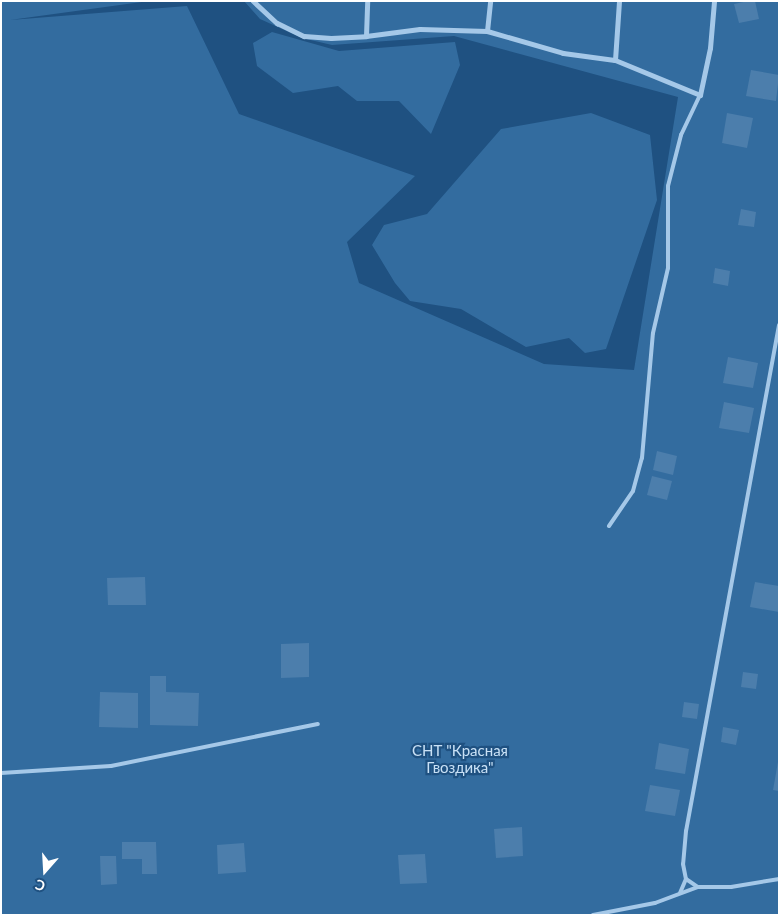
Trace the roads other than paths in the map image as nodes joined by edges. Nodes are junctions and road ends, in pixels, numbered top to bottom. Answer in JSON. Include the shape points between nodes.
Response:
{"nodes":[{"id":1,"x":253,"y":1,"type":"edge"},
{"id":2,"x":367,"y":1,"type":"edge"},
{"id":3,"x":490,"y":1,"type":"edge"},
{"id":4,"x":619,"y":1,"type":"edge"},
{"id":5,"x":714,"y":1,"type":"edge"},
{"id":6,"x":487,"y":31,"type":"junction"},
{"id":7,"x":366,"y":36,"type":"junction"},
{"id":8,"x":614,"y":60,"type":"junction"},
{"id":9,"x":700,"y":95,"type":"junction"},
{"id":10,"x":779,"y":324,"type":"edge"},
{"id":11,"x":609,"y":526,"type":"dead end"},
{"id":12,"x":318,"y":724,"type":"dead end"},
{"id":13,"x":1,"y":773,"type":"edge"},
{"id":14,"x":686,"y":879,"type":"junction"},
{"id":15,"x":779,"y":879,"type":"edge"},
{"id":16,"x":698,"y":887,"type":"junction"},
{"id":17,"x":680,"y":893,"type":"junction"},
{"id":18,"x":593,"y":915,"type":"edge"}],
"edges":[{"from":1,"to":7,"type":"street","via":[[277,23],[304,36]]},
{"from":2,"to":7,"type":"street"},
{"from":3,"to":6,"type":"street"},
{"from":4,"to":8,"type":"street"},
{"from":5,"to":9,"type":"street","via":[[710,48]]},
{"from":6,"to":7,"type":"street","via":[[420,29]]},
{"from":6,"to":8,"type":"street","via":[[563,53]]},
{"from":8,"to":9,"type":"street"},
{"from":9,"to":11,"type":"lane","via":[[681,135],[668,186],[668,268],[653,333],[642,458],[632,491]]},
{"from":10,"to":14,"type":"lane","via":[[686,831],[683,864]]},
{"from":12,"to":13,"type":"lane","via":[[112,766]]},
{"from":14,"to":16,"type":"lane"},
{"from":14,"to":17,"type":"lane"},
{"from":15,"to":16,"type":"lane","via":[[731,887]]},
{"from":16,"to":17,"type":"lane"},
{"from":17,"to":18,"type":"lane","via":[[654,903]]}]}
